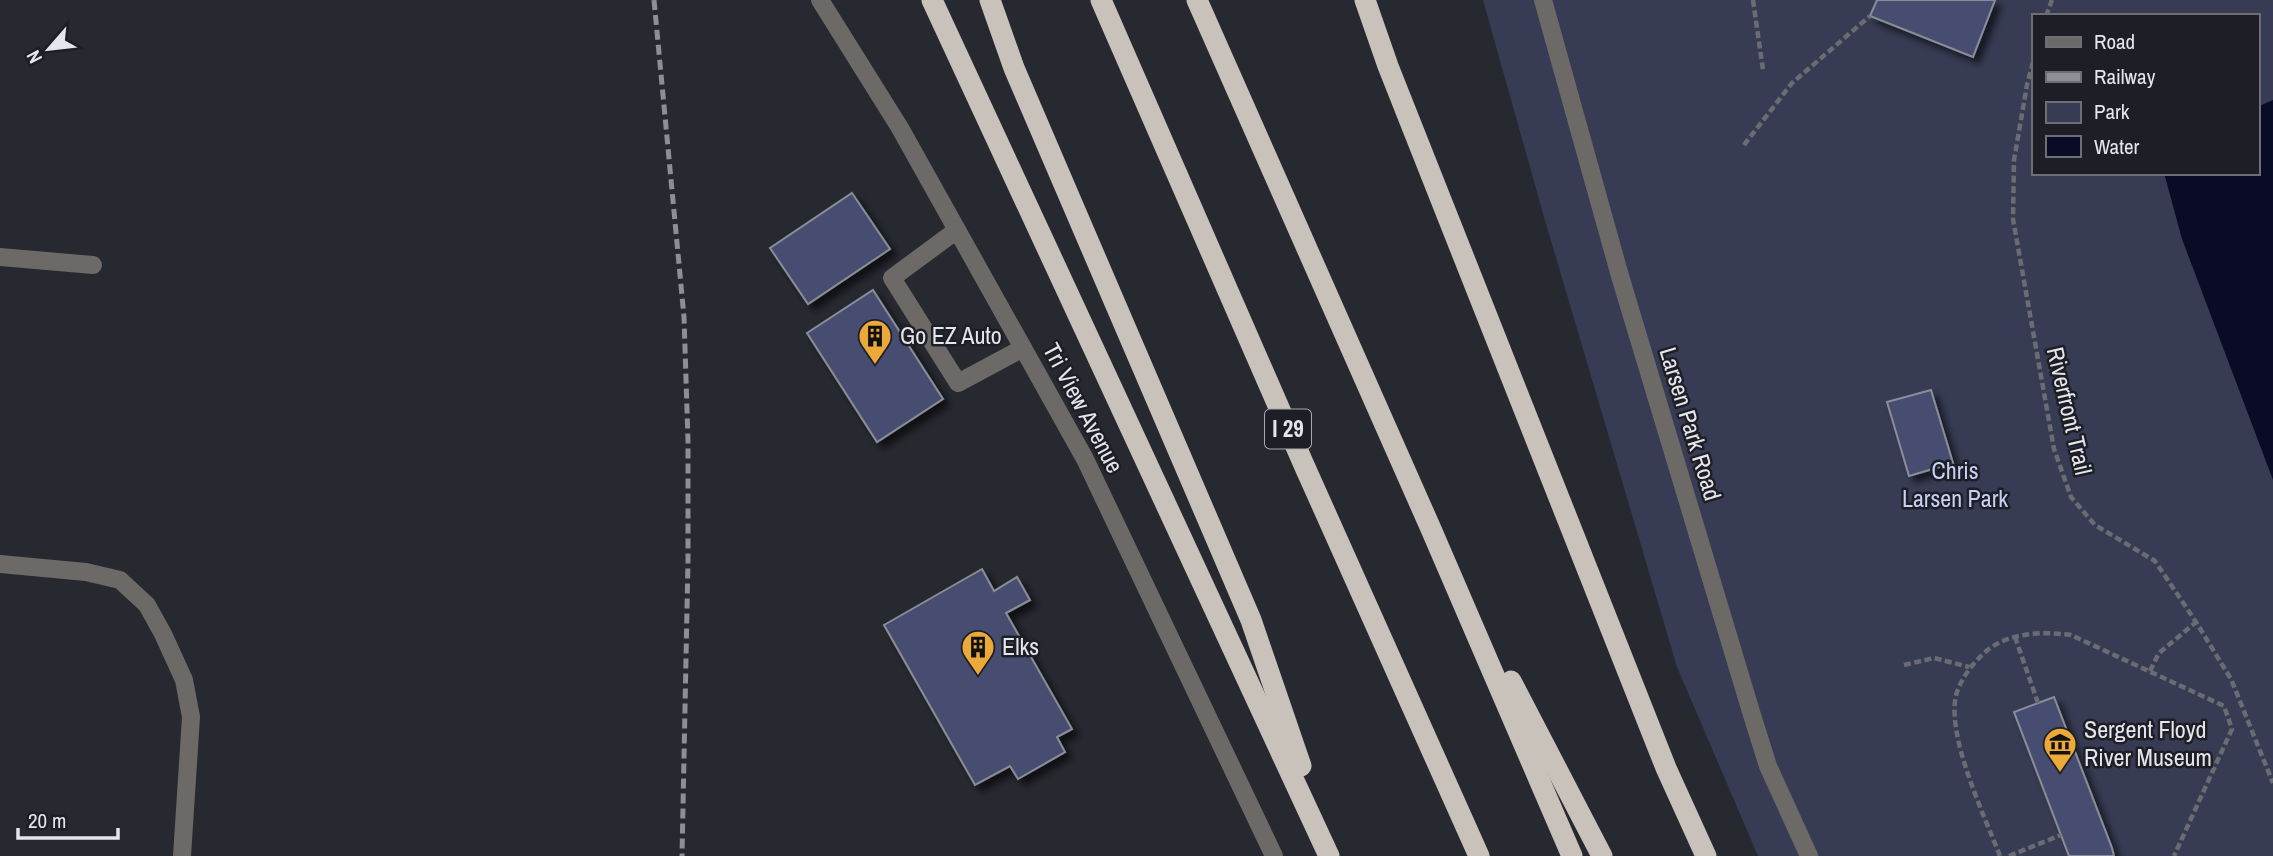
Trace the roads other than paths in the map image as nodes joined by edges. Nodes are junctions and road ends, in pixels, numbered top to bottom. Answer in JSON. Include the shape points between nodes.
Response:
{"nodes":[{"id":1,"x":820,"y":0,"type":"edge"},
{"id":2,"x":932,"y":0,"type":"edge"},
{"id":3,"x":990,"y":0,"type":"edge"},
{"id":4,"x":1101,"y":0,"type":"edge"},
{"id":5,"x":1197,"y":0,"type":"edge"},
{"id":6,"x":1365,"y":0,"type":"edge"},
{"id":7,"x":1543,"y":0,"type":"edge"},
{"id":8,"x":957,"y":230,"type":"junction"},
{"id":9,"x":0,"y":257,"type":"edge"},
{"id":10,"x":93,"y":265,"type":"dead end"},
{"id":11,"x":1023,"y":348,"type":"junction"},
{"id":12,"x":1431,"y":529,"type":"junction"},
{"id":13,"x":0,"y":564,"type":"edge"},
{"id":14,"x":182,"y":856,"type":"edge"},
{"id":15,"x":1274,"y":856,"type":"edge"},
{"id":16,"x":1330,"y":856,"type":"edge"},
{"id":17,"x":1479,"y":856,"type":"edge"},
{"id":18,"x":1572,"y":856,"type":"edge"},
{"id":19,"x":1602,"y":856,"type":"edge"},
{"id":20,"x":1706,"y":856,"type":"edge"},
{"id":21,"x":1809,"y":856,"type":"edge"}],
"edges":[{"from":1,"to":8,"type":"street","name":"Tri View Avenue"},
{"from":2,"to":16,"type":"highway"},
{"from":3,"to":16,"type":"highway","via":[[1014,68],[1251,620]]},
{"from":4,"to":17,"type":"highway","number":"I 29"},
{"from":5,"to":12,"type":"highway"},
{"from":6,"to":20,"type":"highway","via":[[1656,742]]},
{"from":7,"to":21,"type":"street","name":"Larsen Park Road","via":[[1763,754]]},
{"from":8,"to":11,"type":"street","name":"Tri View Avenue"},
{"from":8,"to":11,"type":"street","via":[[892,278],[958,383]]},
{"from":9,"to":10,"type":"street"},
{"from":11,"to":15,"type":"street","name":"Tri View Avenue","via":[[1085,459]]},
{"from":12,"to":18,"type":"highway"},
{"from":12,"to":19,"type":"highway"},
{"from":13,"to":14,"type":"street","via":[[121,580],[147,605],[184,680],[191,718]]}]}
